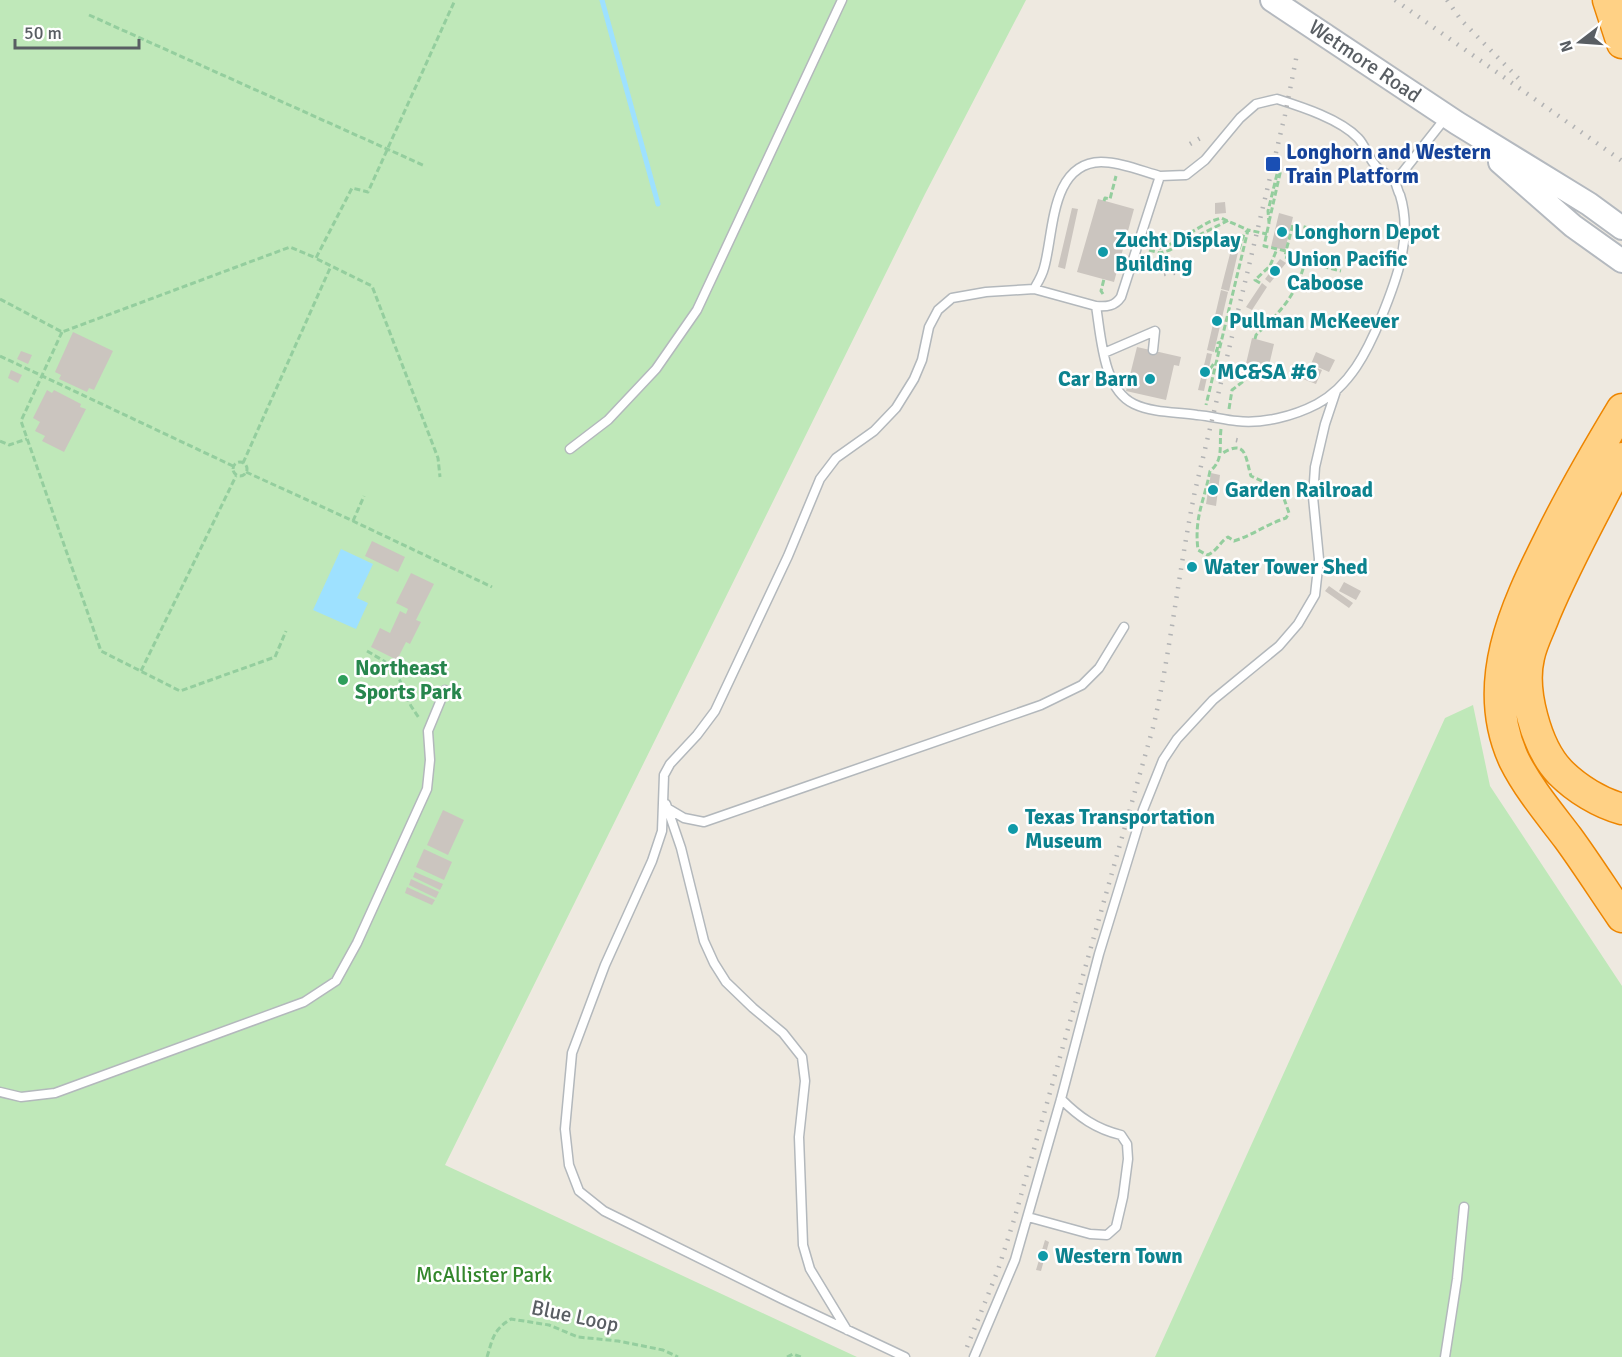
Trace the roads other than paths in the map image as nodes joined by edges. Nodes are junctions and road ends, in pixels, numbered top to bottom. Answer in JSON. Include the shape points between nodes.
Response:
{"nodes":[{"id":1,"x":842,"y":0,"type":"edge"},
{"id":2,"x":1272,"y":0,"type":"edge"},
{"id":3,"x":1608,"y":0,"type":"edge"},
{"id":4,"x":1622,"y":43,"type":"edge"},
{"id":5,"x":1452,"y":119,"type":"junction"},
{"id":6,"x":1160,"y":176,"type":"junction"},
{"id":7,"x":1395,"y":182,"type":"junction"},
{"id":8,"x":1622,"y":228,"type":"edge"},
{"id":9,"x":1622,"y":261,"type":"edge"},
{"id":10,"x":1034,"y":289,"type":"junction"},
{"id":11,"x":1096,"y":306,"type":"junction"},
{"id":12,"x":1153,"y":350,"type":"dead end"},
{"id":13,"x":1104,"y":353,"type":"junction"},
{"id":14,"x":1336,"y":391,"type":"junction"},
{"id":15,"x":1143,"y":395,"type":"dead end"},
{"id":16,"x":1140,"y":406,"type":"junction"},
{"id":17,"x":1622,"y":409,"type":"edge"},
{"id":18,"x":570,"y":449,"type":"dead end"},
{"id":19,"x":1622,"y":459,"type":"edge"},
{"id":20,"x":1124,"y":627,"type":"dead end"},
{"id":21,"x":445,"y":690,"type":"dead end"},
{"id":22,"x":663,"y":798,"type":"junction"},
{"id":23,"x":667,"y":808,"type":"junction"},
{"id":24,"x":1622,"y":809,"type":"edge"},
{"id":25,"x":1622,"y":917,"type":"edge"},
{"id":26,"x":0,"y":1092,"type":"edge"},
{"id":27,"x":1061,"y":1099,"type":"junction"},
{"id":28,"x":1464,"y":1207,"type":"dead end"},
{"id":29,"x":1028,"y":1216,"type":"junction"},
{"id":30,"x":847,"y":1330,"type":"junction"},
{"id":31,"x":905,"y":1357,"type":"edge"},
{"id":32,"x":974,"y":1357,"type":"edge"},
{"id":33,"x":1445,"y":1357,"type":"edge"}],
"edges":[{"from":1,"to":18,"type":"lane","via":[[697,310],[656,369],[608,420]]},
{"from":2,"to":5,"type":"main road","name":"Wetmore Road"},
{"from":3,"to":4,"type":"highway"},
{"from":5,"to":7,"type":"lane"},
{"from":5,"to":8,"type":"main road","name":"Wetmore Road"},
{"from":5,"to":9,"type":"main road","name":"Wetmore Road","via":[[1573,226]]},
{"from":6,"to":7,"type":"lane","via":[[1186,176],[1256,104],[1276,99],[1345,125],[1360,139],[1376,166]]},
{"from":6,"to":10,"type":"lane","via":[[1101,162],[1068,178],[1059,196],[1044,269]]},
{"from":6,"to":11,"type":"lane","via":[[1121,297],[1111,306]]},
{"from":7,"to":14,"type":"lane","via":[[1406,215],[1396,278],[1371,342],[1357,367]]},
{"from":10,"to":11,"type":"lane"},
{"from":10,"to":22,"type":"lane","via":[[964,295],[952,298],[938,310],[929,327],[918,369],[896,408],[874,431],[836,458],[820,479],[715,711],[664,775]]},
{"from":11,"to":13,"type":"lane"},
{"from":12,"to":13,"type":"lane","via":[[1155,331]]},
{"from":13,"to":16,"type":"lane","via":[[1120,394]]},
{"from":14,"to":16,"type":"lane","via":[[1287,416],[1263,421],[1238,422]]},
{"from":14,"to":27,"type":"lane","via":[[1315,467],[1313,497],[1319,559],[1315,595],[1279,646],[1213,700],[1163,760],[1143,810],[1099,954]]},
{"from":15,"to":16,"type":"lane"},
{"from":17,"to":25,"type":"highway","via":[[1587,466],[1513,619],[1503,653],[1499,704],[1507,741],[1526,782]]},
{"from":19,"to":24,"type":"highway","via":[[1554,593],[1529,656],[1527,675],[1536,729],[1559,772],[1606,804]]},
{"from":20,"to":23,"type":"lane","via":[[1099,668],[1082,685],[1041,705],[704,822],[684,818]]},
{"from":21,"to":26,"type":"lane","via":[[428,730],[427,789],[336,981],[304,1002],[56,1093],[21,1097]]},
{"from":22,"to":23,"type":"lane"},
{"from":22,"to":30,"type":"lane","via":[[662,831],[652,861],[605,965],[572,1053],[565,1129],[569,1165],[579,1191],[604,1210]]},
{"from":23,"to":30,"type":"lane","via":[[714,963],[726,982],[783,1033],[802,1057],[805,1082],[799,1137],[803,1245],[810,1269]]},
{"from":27,"to":29,"type":"lane"},
{"from":27,"to":29,"type":"lane","via":[[1086,1122],[1121,1135],[1127,1144],[1116,1227],[1107,1235],[1090,1234]]},
{"from":28,"to":33,"type":"lane"},
{"from":29,"to":32,"type":"lane","via":[[1016,1260]]},
{"from":30,"to":31,"type":"lane"}]}
